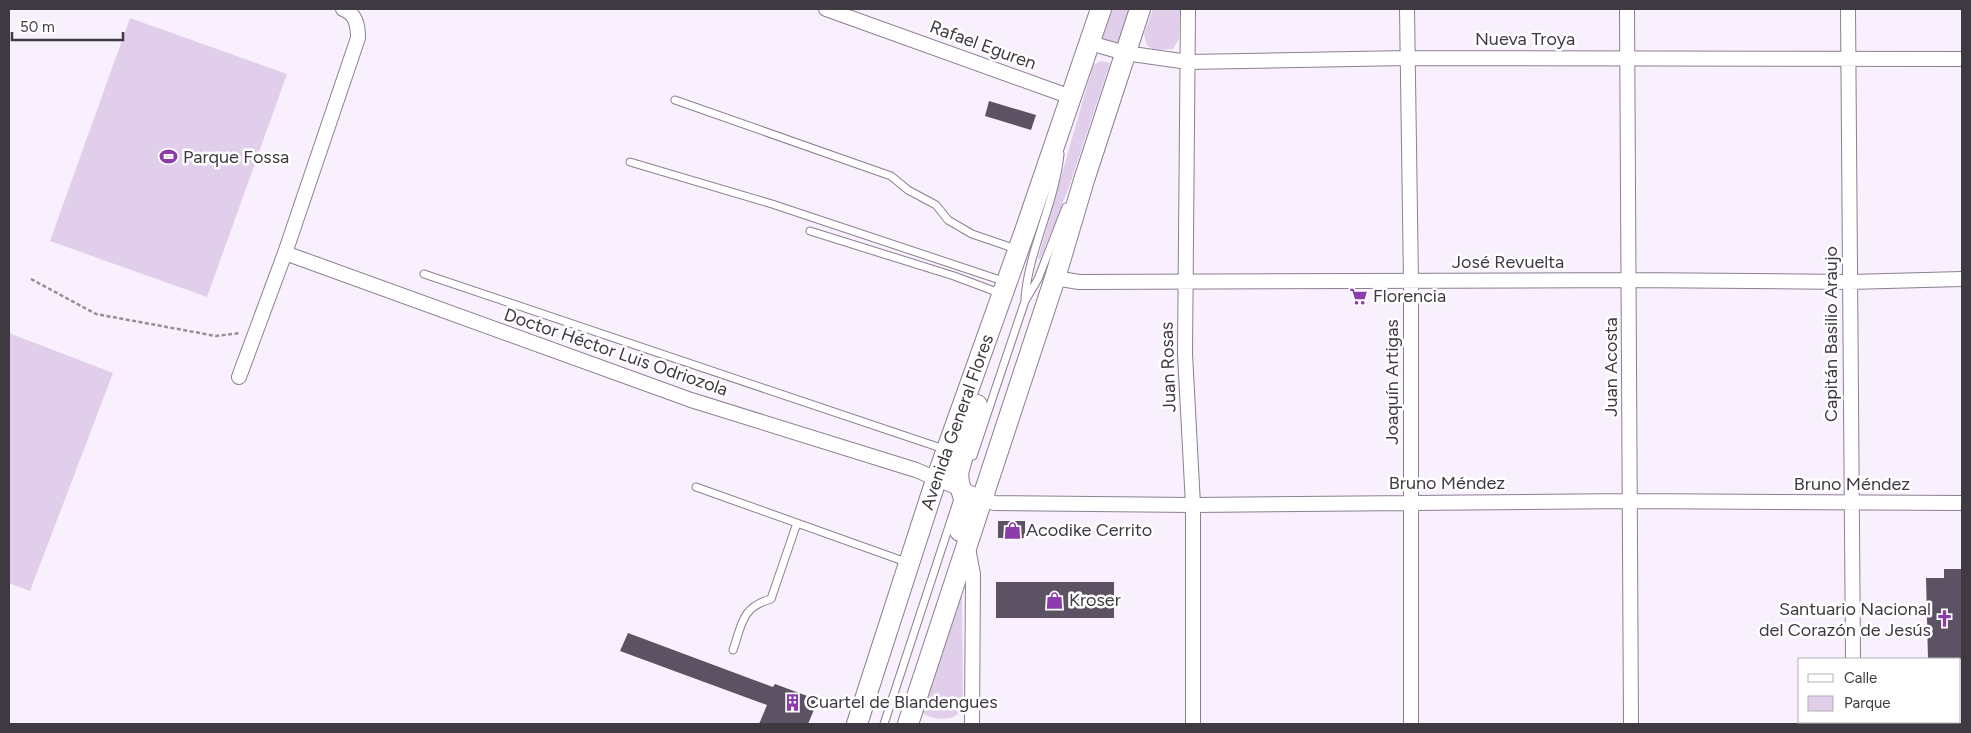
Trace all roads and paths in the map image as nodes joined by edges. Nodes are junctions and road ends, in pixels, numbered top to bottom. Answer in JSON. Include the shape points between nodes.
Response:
{"nodes":[{"id":1,"x":343,"y":9,"type":"edge"},
{"id":2,"x":826,"y":9,"type":"edge"},
{"id":3,"x":1102,"y":9,"type":"edge"},
{"id":4,"x":1140,"y":9,"type":"edge"},
{"id":5,"x":1188,"y":9,"type":"edge"},
{"id":6,"x":1407,"y":9,"type":"edge"},
{"id":7,"x":1627,"y":9,"type":"edge"},
{"id":8,"x":1848,"y":9,"type":"edge"},
{"id":9,"x":860,"y":14,"type":"edge"},
{"id":10,"x":1090,"y":43,"type":"junction"},
{"id":11,"x":1125,"y":53,"type":"junction"},
{"id":12,"x":1408,"y":58,"type":"junction"},
{"id":13,"x":1627,"y":58,"type":"junction"},
{"id":14,"x":1962,"y":59,"type":"edge"},
{"id":15,"x":1848,"y":60,"type":"junction"},
{"id":16,"x":1188,"y":62,"type":"junction"},
{"id":17,"x":1071,"y":97,"type":"junction"},
{"id":18,"x":675,"y":100,"type":"dead end"},
{"id":19,"x":1062,"y":124,"type":"junction"},
{"id":20,"x":630,"y":162,"type":"dead end"},
{"id":21,"x":1084,"y":180,"type":"junction"},
{"id":22,"x":810,"y":231,"type":"dead end"},
{"id":23,"x":1018,"y":250,"type":"junction"},
{"id":24,"x":285,"y":253,"type":"junction"},
{"id":25,"x":424,"y":274,"type":"dead end"},
{"id":26,"x":1055,"y":278,"type":"junction"},
{"id":27,"x":31,"y":279,"type":"dead end"},
{"id":28,"x":1962,"y":279,"type":"edge"},
{"id":29,"x":1630,"y":280,"type":"junction"},
{"id":30,"x":1185,"y":281,"type":"junction"},
{"id":31,"x":1410,"y":282,"type":"junction"},
{"id":32,"x":1849,"y":282,"type":"junction"},
{"id":33,"x":1004,"y":288,"type":"junction"},
{"id":34,"x":1025,"y":301,"type":"junction"},
{"id":35,"x":257,"y":330,"type":"junction"},
{"id":36,"x":985,"y":344,"type":"junction"},
{"id":37,"x":239,"y":377,"type":"dead end"},
{"id":38,"x":947,"y":450,"type":"junction"},
{"id":39,"x":969,"y":466,"type":"dead end"},
{"id":40,"x":936,"y":480,"type":"junction"},
{"id":41,"x":964,"y":482,"type":"junction"},
{"id":42,"x":696,"y":488,"type":"dead end"},
{"id":43,"x":982,"y":500,"type":"junction"},
{"id":44,"x":1631,"y":501,"type":"junction"},
{"id":45,"x":1412,"y":502,"type":"junction"},
{"id":46,"x":1851,"y":503,"type":"junction"},
{"id":47,"x":1962,"y":503,"type":"edge"},
{"id":48,"x":1193,"y":505,"type":"junction"},
{"id":49,"x":798,"y":523,"type":"junction"},
{"id":50,"x":967,"y":547,"type":"junction"},
{"id":51,"x":909,"y":563,"type":"junction"},
{"id":52,"x":953,"y":589,"type":"junction"},
{"id":53,"x":733,"y":650,"type":"dead end"},
{"id":54,"x":1853,"y":658,"type":"edge"},
{"id":55,"x":857,"y":724,"type":"edge"},
{"id":56,"x":884,"y":724,"type":"edge"},
{"id":57,"x":908,"y":724,"type":"edge"},
{"id":58,"x":972,"y":724,"type":"edge"},
{"id":59,"x":1193,"y":724,"type":"edge"},
{"id":60,"x":1412,"y":724,"type":"edge"},
{"id":61,"x":1631,"y":724,"type":"edge"}],
"edges":[{"from":1,"to":24,"type":"street","via":[[354,17],[358,38]]},
{"from":2,"to":9,"type":"street","name":"Rafael Eguren"},
{"from":3,"to":10,"type":"main road","name":"Avenida General Flores"},
{"from":4,"to":11,"type":"main road","name":"Avenida General Flores"},
{"from":5,"to":16,"type":"street","name":"Juan Rosas"},
{"from":6,"to":12,"type":"street","name":"Joaquín Artigas"},
{"from":7,"to":13,"type":"street","name":"Juan Acosta"},
{"from":8,"to":15,"type":"street","name":"Capitán Basilio Araujo"},
{"from":9,"to":17,"type":"street","name":"Rafael Eguren"},
{"from":10,"to":11,"type":"street","name":"Nueva Troya"},
{"from":10,"to":17,"type":"main road","name":"Avenida General Flores"},
{"from":11,"to":16,"type":"street","name":"Nueva Troya"},
{"from":11,"to":21,"type":"main road","name":"Avenida General Flores"},
{"from":12,"to":13,"type":"street","name":"Nueva Troya"},
{"from":12,"to":16,"type":"street","name":"Nueva Troya"},
{"from":12,"to":31,"type":"street","name":"Joaquín Artigas"},
{"from":13,"to":15,"type":"street","name":"Nueva Troya"},
{"from":13,"to":29,"type":"street","name":"Juan Acosta"},
{"from":14,"to":15,"type":"street","name":"Nueva Troya"},
{"from":15,"to":32,"type":"street","name":"Capitán Basilio Araujo"},
{"from":16,"to":30,"type":"street","name":"Juan Rosas"},
{"from":17,"to":19,"type":"main road","name":"Avenida General Flores"},
{"from":18,"to":23,"type":"lane","via":[[890,176],[936,205],[948,220],[972,234]]},
{"from":19,"to":23,"type":"main road","name":"Avenida General Flores"},
{"from":19,"to":34,"type":"lane","name":"Avenida General Flores","via":[[1058,174],[1027,277]]},
{"from":20,"to":33,"type":"lane","via":[[772,204]]},
{"from":21,"to":26,"type":"main road","name":"Avenida General Flores"},
{"from":21,"to":34,"type":"lane","name":"Avenida General Flores","via":[[1075,186],[1038,279]]},
{"from":22,"to":33,"type":"lane","via":[[954,276]]},
{"from":23,"to":33,"type":"main road","name":"Avenida General Flores"},
{"from":24,"to":35,"type":"street"},
{"from":24,"to":40,"type":"street","name":"Doctor Héctor Luis Odriozola","via":[[691,400],[916,470]]},
{"from":25,"to":38,"type":"lane"},
{"from":26,"to":30,"type":"street","name":"José Revuelta","via":[[1079,282]]},
{"from":26,"to":43,"type":"main road","name":"Avenida General Flores"},
{"from":27,"to":35,"type":"path","via":[[96,314],[216,336]]},
{"from":28,"to":32,"type":"street","name":"José Revuelta"},
{"from":29,"to":31,"type":"street","name":"José Revuelta"},
{"from":29,"to":32,"type":"street","name":"José Revuelta"},
{"from":29,"to":44,"type":"street","name":"Juan Acosta"},
{"from":30,"to":31,"type":"street","name":"José Revuelta"},
{"from":30,"to":48,"type":"street","name":"Juan Rosas","via":[[1185,354]]},
{"from":31,"to":45,"type":"street","name":"Joaquín Artigas"},
{"from":32,"to":46,"type":"street","name":"Capitán Basilio Araujo"},
{"from":33,"to":36,"type":"main road","name":"Avenida General Flores"},
{"from":34,"to":39,"type":"lane","name":"Avenida General Flores"},
{"from":35,"to":37,"type":"street"},
{"from":36,"to":38,"type":"main road","name":"Avenida General Flores"},
{"from":36,"to":41,"type":"main road","via":[[986,378],[958,473]]},
{"from":38,"to":40,"type":"main road","name":"Avenida General Flores"},
{"from":40,"to":41,"type":"street","name":"Bruno Méndez"},
{"from":40,"to":51,"type":"main road","name":"Avenida General Flores"},
{"from":41,"to":43,"type":"street","name":"Bruno Méndez"},
{"from":41,"to":52,"type":"main road","via":[[965,515],[950,564]]},
{"from":41,"to":56,"type":"lane","name":"Avenida General Flores"},
{"from":42,"to":49,"type":"lane"},
{"from":43,"to":48,"type":"street","name":"Bruno Méndez","via":[[994,503]]},
{"from":43,"to":50,"type":"main road","name":"Avenida General Flores"},
{"from":44,"to":45,"type":"street","name":"Bruno Méndez"},
{"from":44,"to":46,"type":"street","name":"Bruno Méndez"},
{"from":44,"to":61,"type":"street","name":"Juan Acosta"},
{"from":45,"to":48,"type":"street","name":"Bruno Méndez"},
{"from":45,"to":60,"type":"street","name":"Joaquín Artigas"},
{"from":46,"to":47,"type":"street","name":"Bruno Méndez"},
{"from":46,"to":54,"type":"street","name":"Capitán Basilio Araujo"},
{"from":48,"to":59,"type":"street","name":"Juan Rosas"},
{"from":49,"to":51,"type":"lane"},
{"from":49,"to":53,"type":"lane","via":[[770,599],[748,610]]},
{"from":50,"to":52,"type":"main road","name":"Avenida General Flores"},
{"from":50,"to":58,"type":"street","via":[[973,574]]},
{"from":51,"to":55,"type":"main road","name":"Avenida General Flores"},
{"from":52,"to":57,"type":"main road","name":"Avenida General Flores"}]}
